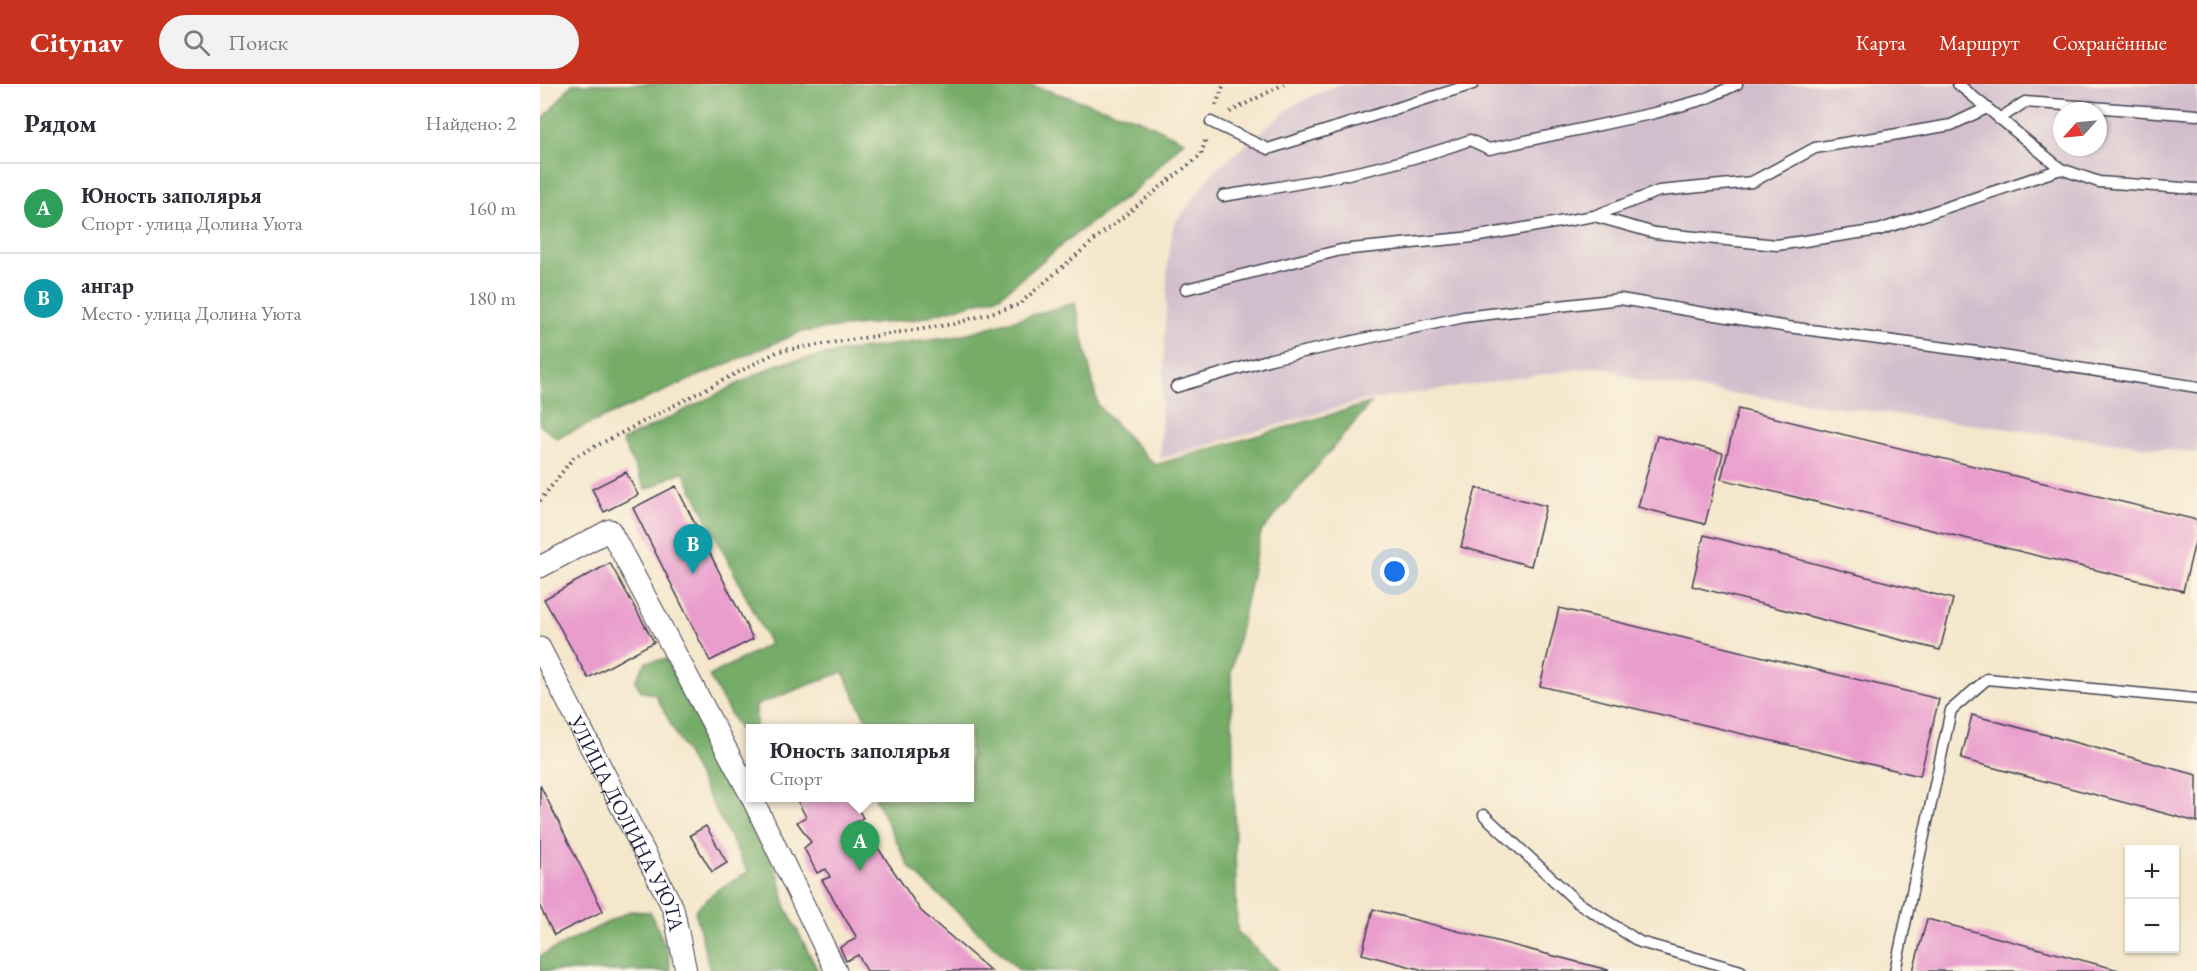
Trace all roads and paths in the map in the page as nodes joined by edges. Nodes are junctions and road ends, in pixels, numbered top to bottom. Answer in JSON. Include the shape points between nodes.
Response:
{"nodes":[{"id":1,"x":1224,"y":84,"type":"edge"},
{"id":2,"x":1284,"y":84,"type":"edge"},
{"id":3,"x":1473,"y":84,"type":"edge"},
{"id":4,"x":1737,"y":84,"type":"edge"},
{"id":5,"x":1958,"y":84,"type":"edge"},
{"id":6,"x":1987,"y":108,"type":"junction"},
{"id":7,"x":2197,"y":115,"type":"edge"},
{"id":8,"x":1999,"y":119,"type":"junction"},
{"id":9,"x":1211,"y":122,"type":"junction"},
{"id":10,"x":2061,"y":169,"type":"junction"},
{"id":11,"x":2197,"y":189,"type":"edge"},
{"id":12,"x":1223,"y":196,"type":"dead end"},
{"id":13,"x":1594,"y":216,"type":"junction"},
{"id":14,"x":1186,"y":289,"type":"dead end"},
{"id":15,"x":1176,"y":387,"type":"dead end"},
{"id":16,"x":2197,"y":387,"type":"edge"},
{"id":17,"x":540,"y":501,"type":"edge"},
{"id":18,"x":540,"y":567,"type":"edge"},
{"id":19,"x":540,"y":648,"type":"edge"},
{"id":20,"x":2197,"y":699,"type":"edge"},
{"id":21,"x":746,"y":787,"type":"edge"},
{"id":22,"x":754,"y":802,"type":"edge"},
{"id":23,"x":1484,"y":815,"type":"dead end"},
{"id":24,"x":686,"y":971,"type":"edge"},
{"id":25,"x":836,"y":971,"type":"edge"},
{"id":26,"x":1741,"y":971,"type":"edge"},
{"id":27,"x":1895,"y":971,"type":"edge"}],
"edges":[{"from":1,"to":9,"type":"path"},
{"from":2,"to":9,"type":"path"},
{"from":3,"to":9,"type":"lane","via":[[1268,150]]},
{"from":4,"to":12,"type":"lane","via":[[1705,99],[1654,113],[1489,149],[1470,140],[1334,178]]},
{"from":5,"to":6,"type":"lane"},
{"from":6,"to":8,"type":"lane"},
{"from":6,"to":13,"type":"lane","via":[[1951,125],[1815,148],[1752,182],[1659,191]]},
{"from":7,"to":8,"type":"lane","via":[[2025,102]]},
{"from":8,"to":10,"type":"lane"},
{"from":9,"to":17,"type":"path","via":[[1201,155],[1018,305],[953,324],[779,351],[573,458]]},
{"from":10,"to":11,"type":"lane","via":[[2098,182]]},
{"from":10,"to":13,"type":"lane","via":[[1879,230],[1777,245],[1655,233]]},
{"from":13,"to":14,"type":"lane","via":[[1473,237],[1341,250]]},
{"from":15,"to":16,"type":"lane","via":[[1271,359],[1464,317],[1620,299]]},
{"from":18,"to":21,"type":"street","via":[[610,530]]},
{"from":19,"to":24,"type":"street","name":"УЛИЦА ДОЛИНА УЮТА","via":[[673,908]]},
{"from":20,"to":27,"type":"lane","via":[[1987,679],[1952,710]]},
{"from":22,"to":25,"type":"street"},
{"from":23,"to":26,"type":"lane","via":[[1577,902],[1640,942]]}]}
